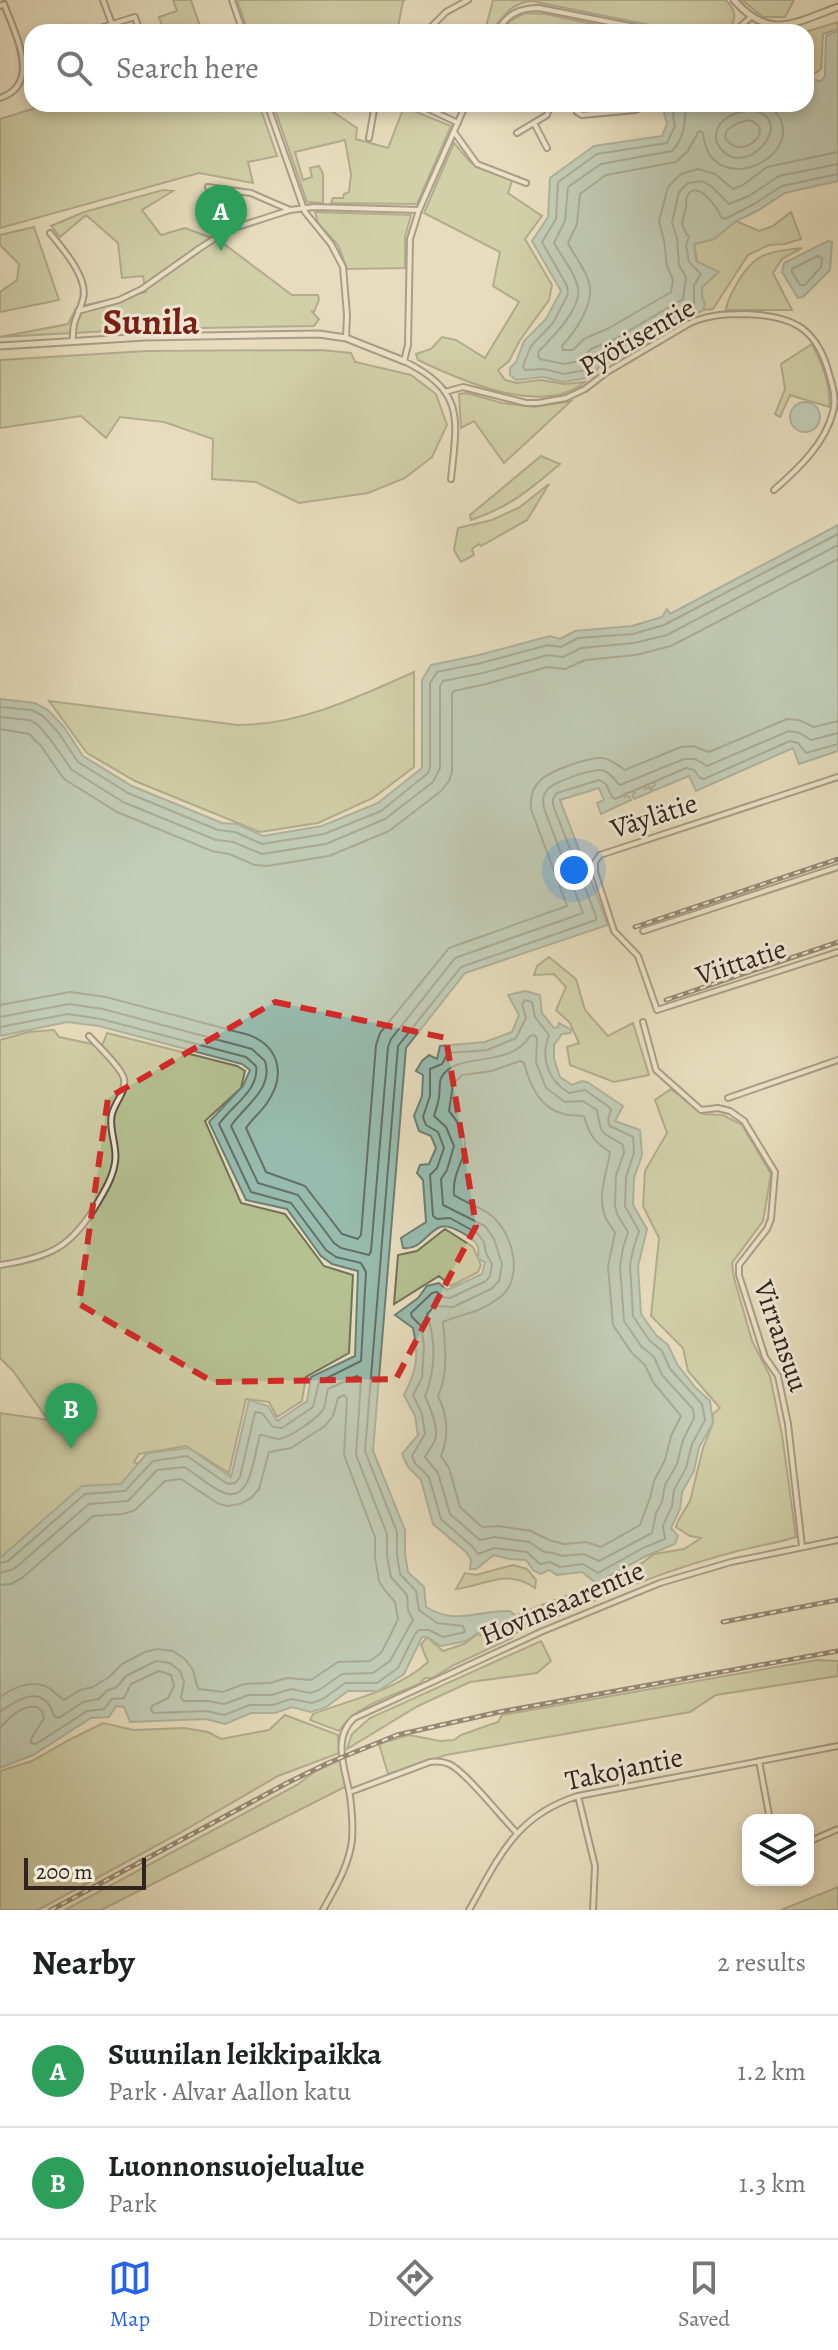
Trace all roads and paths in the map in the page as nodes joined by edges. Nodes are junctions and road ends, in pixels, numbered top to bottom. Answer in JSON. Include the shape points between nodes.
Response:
{"nodes":[{"id":1,"x":103,"y":0,"type":"edge"},
{"id":2,"x":232,"y":0,"type":"edge"},
{"id":3,"x":468,"y":0,"type":"edge"},
{"id":4,"x":734,"y":0,"type":"edge"},
{"id":5,"x":0,"y":6,"type":"edge"},
{"id":6,"x":838,"y":7,"type":"edge"},
{"id":7,"x":751,"y":17,"type":"junction"},
{"id":8,"x":112,"y":24,"type":"joint"},
{"id":9,"x":137,"y":24,"type":"edge"},
{"id":10,"x":240,"y":24,"type":"edge"},
{"id":11,"x":434,"y":24,"type":"edge"},
{"id":12,"x":503,"y":24,"type":"edge"},
{"id":13,"x":620,"y":24,"type":"edge"},
{"id":14,"x":743,"y":24,"type":"edge"},
{"id":15,"x":765,"y":24,"type":"edge"},
{"id":16,"x":788,"y":24,"type":"edge"},
{"id":17,"x":0,"y":98,"type":"edge"},
{"id":18,"x":270,"y":112,"type":"edge"},
{"id":19,"x":374,"y":112,"type":"edge"},
{"id":20,"x":435,"y":112,"type":"edge"},
{"id":21,"x":463,"y":112,"type":"edge"},
{"id":22,"x":548,"y":112,"type":"edge"},
{"id":23,"x":577,"y":112,"type":"edge"},
{"id":24,"x":614,"y":112,"type":"edge"},
{"id":25,"x":458,"y":123,"type":"junction"},
{"id":26,"x":534,"y":123,"type":"junction"},
{"id":27,"x":454,"y":132,"type":"junction"},
{"id":28,"x":517,"y":133,"type":"dead end"},
{"id":29,"x":369,"y":138,"type":"dead end"},
{"id":30,"x":547,"y":148,"type":"dead end"},
{"id":31,"x":526,"y":183,"type":"dead end"},
{"id":32,"x":208,"y":187,"type":"dead end"},
{"id":33,"x":303,"y":207,"type":"junction"},
{"id":34,"x":290,"y":210,"type":"junction"},
{"id":35,"x":419,"y":210,"type":"junction"},
{"id":36,"x":50,"y":233,"type":"dead end"},
{"id":37,"x":78,"y":311,"type":"junction"},
{"id":38,"x":346,"y":338,"type":"junction"},
{"id":39,"x":73,"y":341,"type":"junction"},
{"id":40,"x":0,"y":346,"type":"edge"},
{"id":41,"x":404,"y":361,"type":"junction"},
{"id":42,"x":445,"y":392,"type":"junction"},
{"id":43,"x":451,"y":479,"type":"dead end"},
{"id":44,"x":774,"y":490,"type":"dead end"},
{"id":45,"x":838,"y":777,"type":"edge"},
{"id":46,"x":838,"y":867,"type":"edge"},
{"id":47,"x":643,"y":931,"type":"dead end"},
{"id":48,"x":838,"y":952,"type":"edge"},
{"id":49,"x":657,"y":1010,"type":"joint"},
{"id":50,"x":643,"y":1022,"type":"dead end"},
{"id":51,"x":89,"y":1036,"type":"dead end"},
{"id":52,"x":838,"y":1060,"type":"edge"},
{"id":53,"x":728,"y":1098,"type":"dead end"},
{"id":54,"x":0,"y":1265,"type":"edge"},
{"id":55,"x":838,"y":1540,"type":"edge"},
{"id":56,"x":802,"y":1546,"type":"junction"},
{"id":57,"x":838,"y":1746,"type":"edge"},
{"id":58,"x":759,"y":1761,"type":"junction"},
{"id":59,"x":350,"y":1792,"type":"junction"},
{"id":60,"x":578,"y":1796,"type":"junction"},
{"id":61,"x":769,"y":1814,"type":"edge"},
{"id":62,"x":838,"y":1829,"type":"edge"},
{"id":63,"x":516,"y":1832,"type":"junction"},
{"id":64,"x":814,"y":1839,"type":"edge"},
{"id":65,"x":323,"y":1910,"type":"edge"},
{"id":66,"x":469,"y":1910,"type":"edge"},
{"id":67,"x":593,"y":1910,"type":"edge"}],
"edges":[{"from":1,"to":8,"type":"street"},
{"from":2,"to":10,"type":"street"},
{"from":3,"to":11,"type":"street"},
{"from":4,"to":7,"type":"street"},
{"from":5,"to":17,"type":"street","via":[[4,4],[24,68],[17,87]]},
{"from":6,"to":16,"type":"street"},
{"from":7,"to":14,"type":"street"},
{"from":7,"to":15,"type":"street"},
{"from":8,"to":9,"type":"street","via":[[135,17]]},
{"from":12,"to":13,"type":"street","via":[[514,12],[539,8]]},
{"from":18,"to":33,"type":"street"},
{"from":19,"to":29,"type":"street"},
{"from":20,"to":25,"type":"street"},
{"from":21,"to":25,"type":"street"},
{"from":22,"to":26,"type":"street"},
{"from":23,"to":24,"type":"street"},
{"from":25,"to":27,"type":"street"},
{"from":26,"to":28,"type":"street"},
{"from":26,"to":30,"type":"street"},
{"from":27,"to":31,"type":"street","via":[[477,164]]},
{"from":27,"to":35,"type":"street"},
{"from":32,"to":34,"type":"street","via":[[251,193]]},
{"from":33,"to":34,"type":"street"},
{"from":33,"to":35,"type":"street"},
{"from":33,"to":38,"type":"street","via":[[343,267]]},
{"from":34,"to":37,"type":"street","via":[[228,230],[142,289]]},
{"from":35,"to":41,"type":"street","via":[[410,239]]},
{"from":36,"to":37,"type":"street","via":[[84,288]]},
{"from":37,"to":39,"type":"street"},
{"from":38,"to":39,"type":"street","via":[[319,334]]},
{"from":38,"to":41,"type":"street"},
{"from":39,"to":40,"type":"street"},
{"from":41,"to":42,"type":"street"},
{"from":42,"to":43,"type":"street","via":[[456,413]]},
{"from":42,"to":44,"type":"street","name":"Pyötisentie","via":[[463,387],[512,401],[553,401],[575,395],[702,318],[775,316],[800,327],[816,342],[834,400],[821,439]]},
{"from":45,"to":49,"type":"street","name":"Väylätie","via":[[600,855],[595,872],[614,931],[638,956]]},
{"from":46,"to":47,"type":"street"},
{"from":48,"to":49,"type":"street","name":"Viittatie"},
{"from":50,"to":56,"type":"street","name":"Virransuu","via":[[656,1070],[701,1110],[730,1111],[744,1121],[775,1172],[771,1219],[739,1265],[739,1275],[765,1357],[778,1376]]},
{"from":51,"to":54,"type":"street","via":[[124,1079],[111,1115],[116,1161],[108,1184],[71,1239],[33,1260]]},
{"from":52,"to":53,"type":"street"},
{"from":55,"to":56,"type":"street","name":"Hovinsaarentie"},
{"from":56,"to":59,"type":"street","name":"Hovinsaarentie","via":[[638,1591],[359,1715],[342,1738]]},
{"from":57,"to":58,"type":"street","name":"Takojantie"},
{"from":58,"to":60,"type":"street","name":"Takojantie"},
{"from":58,"to":61,"type":"street"},
{"from":59,"to":63,"type":"street","via":[[440,1761],[464,1776]]},
{"from":59,"to":65,"type":"street","via":[[350,1851]]},
{"from":60,"to":63,"type":"street","name":"Takojantie","via":[[541,1811]]},
{"from":60,"to":67,"type":"street","via":[[595,1866]]},
{"from":62,"to":64,"type":"street"},
{"from":63,"to":66,"type":"street","name":"Takojantie"}]}
